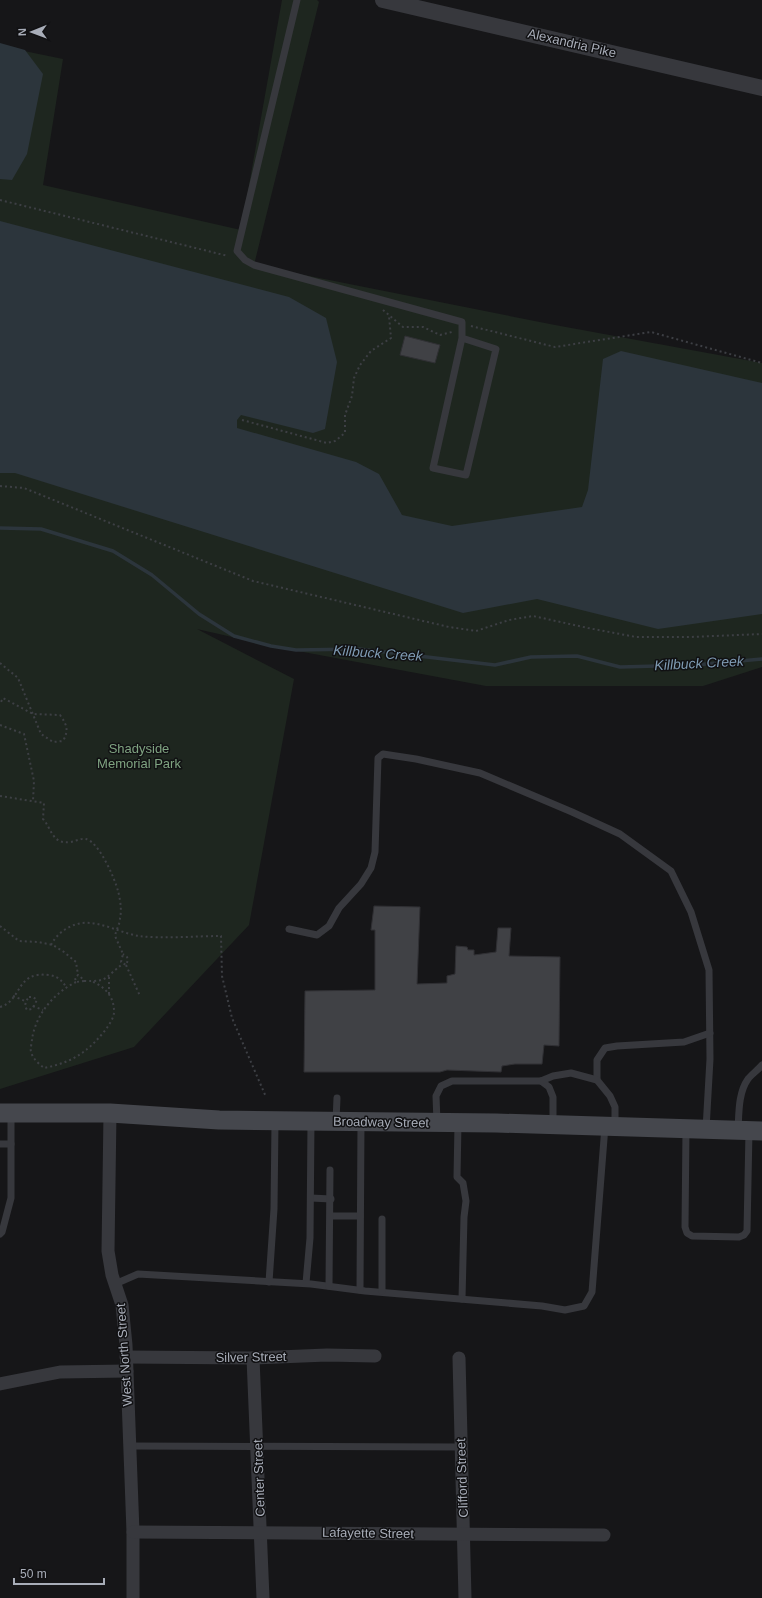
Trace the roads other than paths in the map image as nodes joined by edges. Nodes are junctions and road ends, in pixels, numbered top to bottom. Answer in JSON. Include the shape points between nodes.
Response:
{"nodes":[{"id":1,"x":297,"y":0,"type":"edge"},
{"id":2,"x":383,"y":0,"type":"edge"},
{"id":3,"x":762,"y":88,"type":"edge"},
{"id":4,"x":462,"y":338,"type":"junction"},
{"id":5,"x":289,"y":929,"type":"dead end"},
{"id":6,"x":710,"y":1033,"type":"junction"},
{"id":7,"x":762,"y":1065,"type":"edge"},
{"id":8,"x":597,"y":1080,"type":"junction"},
{"id":9,"x":540,"y":1081,"type":"junction"},
{"id":10,"x":337,"y":1098,"type":"dead end"},
{"id":11,"x":5,"y":1113,"type":"edge"},
{"id":12,"x":110,"y":1114,"type":"junction"},
{"id":13,"x":275,"y":1121,"type":"junction"},
{"id":14,"x":311,"y":1121,"type":"junction"},
{"id":15,"x":336,"y":1121,"type":"junction"},
{"id":16,"x":361,"y":1122,"type":"junction"},
{"id":17,"x":437,"y":1122,"type":"junction"},
{"id":18,"x":458,"y":1122,"type":"junction"},
{"id":19,"x":552,"y":1124,"type":"junction"},
{"id":20,"x":610,"y":1126,"type":"junction"},
{"id":21,"x":686,"y":1128,"type":"junction"},
{"id":22,"x":706,"y":1129,"type":"junction"},
{"id":23,"x":750,"y":1130,"type":"edge"},
{"id":24,"x":0,"y":1144,"type":"edge"},
{"id":25,"x":11,"y":1144,"type":"junction"},
{"id":26,"x":330,"y":1170,"type":"dead end"},
{"id":27,"x":311,"y":1198,"type":"junction"},
{"id":28,"x":330,"y":1199,"type":"junction"},
{"id":29,"x":331,"y":1216,"type":"junction"},
{"id":30,"x":360,"y":1216,"type":"junction"},
{"id":31,"x":382,"y":1219,"type":"dead end"},
{"id":32,"x":0,"y":1234,"type":"edge"},
{"id":33,"x":269,"y":1282,"type":"junction"},
{"id":34,"x":306,"y":1283,"type":"junction"},
{"id":35,"x":115,"y":1284,"type":"junction"},
{"id":36,"x":329,"y":1286,"type":"junction"},
{"id":37,"x":360,"y":1290,"type":"junction"},
{"id":38,"x":382,"y":1291,"type":"junction"},
{"id":39,"x":462,"y":1299,"type":"junction"},
{"id":40,"x":375,"y":1356,"type":"dead end"},
{"id":41,"x":126,"y":1357,"type":"junction"},
{"id":42,"x":254,"y":1358,"type":"junction"},
{"id":43,"x":459,"y":1358,"type":"dead end"},
{"id":44,"x":127,"y":1371,"type":"junction"},
{"id":45,"x":0,"y":1384,"type":"edge"},
{"id":46,"x":130,"y":1446,"type":"junction"},
{"id":47,"x":257,"y":1446,"type":"junction"},
{"id":48,"x":461,"y":1447,"type":"junction"},
{"id":49,"x":261,"y":1531,"type":"junction"},
{"id":50,"x":133,"y":1532,"type":"junction"},
{"id":51,"x":464,"y":1534,"type":"junction"},
{"id":52,"x":604,"y":1535,"type":"dead end"},
{"id":53,"x":133,"y":1598,"type":"edge"},
{"id":54,"x":263,"y":1598,"type":"edge"},
{"id":55,"x":466,"y":1598,"type":"edge"}],
"edges":[{"from":1,"to":4,"type":"lane","via":[[237,251],[254,265],[462,322]]},
{"from":2,"to":3,"type":"street","name":"Alexandria Pike"},
{"from":4,"to":4,"type":"lane","via":[[432,468],[466,475],[496,348]]},
{"from":5,"to":6,"type":"lane","via":[[317,935],[329,926],[339,908],[361,884],[371,868],[375,852],[378,758],[383,754],[480,773],[620,834],[671,871],[691,912],[709,970]]},
{"from":6,"to":8,"type":"lane","via":[[684,1042],[605,1048],[597,1060]]},
{"from":6,"to":22,"type":"lane"},
{"from":7,"to":23,"type":"lane","via":[[748,1080],[742,1093],[740,1104]]},
{"from":8,"to":9,"type":"lane","via":[[571,1073]]},
{"from":8,"to":20,"type":"lane","via":[[615,1107]]},
{"from":9,"to":17,"type":"lane","via":[[452,1082],[441,1086],[436,1096]]},
{"from":9,"to":19,"type":"lane","via":[[549,1086],[553,1097]]},
{"from":10,"to":15,"type":"lane"},
{"from":11,"to":12,"type":"main road","name":"Broadway Street"},
{"from":11,"to":25,"type":"lane"},
{"from":12,"to":13,"type":"main road","name":"Broadway Street"},
{"from":12,"to":35,"type":"street","name":"West North Street","via":[[108,1251]]},
{"from":13,"to":14,"type":"main road","name":"Broadway Street"},
{"from":13,"to":33,"type":"lane","via":[[274,1209]]},
{"from":14,"to":15,"type":"main road","name":"Broadway Street"},
{"from":14,"to":27,"type":"lane"},
{"from":15,"to":16,"type":"main road","name":"Broadway Street"},
{"from":16,"to":17,"type":"main road","name":"Broadway Street"},
{"from":16,"to":30,"type":"lane"},
{"from":17,"to":18,"type":"main road","name":"Broadway Street"},
{"from":18,"to":19,"type":"main road","name":"Broadway Street"},
{"from":18,"to":39,"type":"lane","via":[[456,1177],[463,1183],[466,1201]]},
{"from":19,"to":20,"type":"main road","name":"Broadway Street"},
{"from":20,"to":21,"type":"main road","name":"Broadway Street"},
{"from":20,"to":39,"type":"lane","via":[[592,1292],[584,1306],[565,1310]]},
{"from":21,"to":22,"type":"main road","name":"Broadway Street"},
{"from":21,"to":23,"type":"lane","via":[[685,1227],[687,1233],[692,1236],[739,1237],[747,1231]]},
{"from":22,"to":23,"type":"main road","name":"Broadway Street"},
{"from":24,"to":25,"type":"lane"},
{"from":25,"to":32,"type":"lane","via":[[11,1198]]},
{"from":26,"to":28,"type":"lane"},
{"from":27,"to":28,"type":"lane"},
{"from":27,"to":34,"type":"lane"},
{"from":28,"to":29,"type":"lane"},
{"from":29,"to":30,"type":"lane"},
{"from":29,"to":36,"type":"lane"},
{"from":30,"to":37,"type":"lane"},
{"from":31,"to":38,"type":"lane"},
{"from":33,"to":34,"type":"lane"},
{"from":33,"to":35,"type":"lane","via":[[138,1274]]},
{"from":34,"to":36,"type":"lane"},
{"from":35,"to":41,"type":"street","name":"West North Street","via":[[122,1304]]},
{"from":36,"to":37,"type":"lane"},
{"from":37,"to":38,"type":"lane"},
{"from":38,"to":39,"type":"lane"},
{"from":40,"to":42,"type":"street","name":"Silver Street"},
{"from":41,"to":42,"type":"street","name":"Silver Street"},
{"from":41,"to":44,"type":"street","name":"West North Street"},
{"from":42,"to":47,"type":"street","name":"Center Street"},
{"from":43,"to":48,"type":"street","name":"Clifford Street"},
{"from":44,"to":45,"type":"street","via":[[60,1372]]},
{"from":44,"to":46,"type":"street","name":"West North Street"},
{"from":46,"to":47,"type":"lane"},
{"from":46,"to":50,"type":"street","name":"West North Street"},
{"from":47,"to":48,"type":"lane"},
{"from":47,"to":49,"type":"street","name":"Center Street"},
{"from":48,"to":51,"type":"street","name":"Clifford Street"},
{"from":49,"to":50,"type":"street","name":"Lafayette Street"},
{"from":49,"to":51,"type":"street","name":"Lafayette Street"},
{"from":49,"to":54,"type":"street","name":"Center Street"},
{"from":50,"to":53,"type":"street","name":"West North Street"},
{"from":51,"to":52,"type":"street","name":"Lafayette Street"},
{"from":51,"to":55,"type":"street","name":"Clifford Street"}]}
